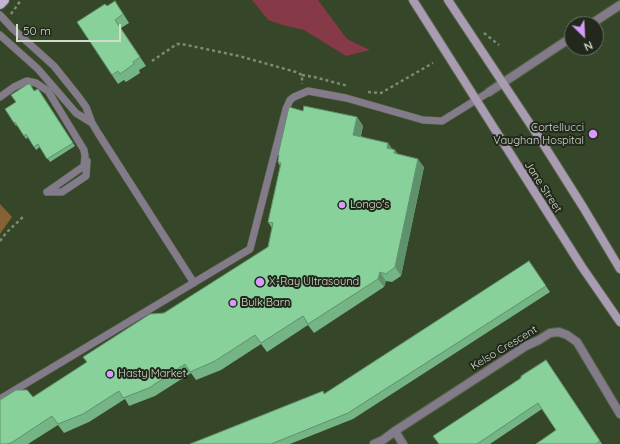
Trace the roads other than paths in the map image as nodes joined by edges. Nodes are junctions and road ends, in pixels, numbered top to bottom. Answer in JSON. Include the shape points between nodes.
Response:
{"nodes":[{"id":1,"x":4,"y":0,"type":"edge"},
{"id":2,"x":413,"y":0,"type":"edge"},
{"id":3,"x":448,"y":0,"type":"edge"},
{"id":4,"x":0,"y":4,"type":"edge"},
{"id":5,"x":620,"y":5,"type":"edge"},
{"id":6,"x":0,"y":15,"type":"edge"},
{"id":7,"x":603,"y":16,"type":"edge"},
{"id":8,"x":0,"y":35,"type":"edge"},
{"id":9,"x":564,"y":42,"type":"edge"},
{"id":10,"x":503,"y":83,"type":"junction"},
{"id":11,"x":489,"y":92,"type":"joint"},
{"id":12,"x":0,"y":97,"type":"edge"},
{"id":13,"x":476,"y":100,"type":"junction"},
{"id":14,"x":92,"y":124,"type":"junction"},
{"id":15,"x":46,"y":192,"type":"dead end"},
{"id":16,"x":620,"y":269,"type":"edge"},
{"id":17,"x":194,"y":283,"type":"junction"},
{"id":18,"x":620,"y":322,"type":"edge"},
{"id":19,"x":0,"y":399,"type":"edge"},
{"id":20,"x":620,"y":414,"type":"edge"},
{"id":21,"x":395,"y":430,"type":"junction"},
{"id":22,"x":374,"y":444,"type":"edge"},
{"id":23,"x":404,"y":444,"type":"edge"}],
"edges":[{"from":1,"to":4,"type":"main road"},
{"from":2,"to":13,"type":"main road","name":"Jane Street"},
{"from":3,"to":10,"type":"main road"},
{"from":5,"to":7,"type":"street"},
{"from":6,"to":14,"type":"lane","via":[[54,66],[86,107]]},
{"from":8,"to":14,"type":"lane","via":[[38,69],[76,113]]},
{"from":9,"to":10,"type":"street"},
{"from":10,"to":11,"type":"street"},
{"from":10,"to":16,"type":"main road"},
{"from":11,"to":13,"type":"lane"},
{"from":12,"to":15,"type":"lane","via":[[27,81],[36,83],[48,91],[84,150],[84,166]]},
{"from":13,"to":17,"type":"lane","via":[[442,121],[423,120],[346,98],[308,91],[294,96],[286,109],[250,249]]},
{"from":13,"to":18,"type":"main road","name":"Jane Street"},
{"from":14,"to":17,"type":"lane"},
{"from":17,"to":19,"type":"lane"},
{"from":20,"to":21,"type":"street","name":"Kelso Crescent","via":[[577,342],[559,332],[550,333],[526,346]]},
{"from":21,"to":22,"type":"street","name":"Kelso Crescent"},
{"from":21,"to":23,"type":"street"}]}
